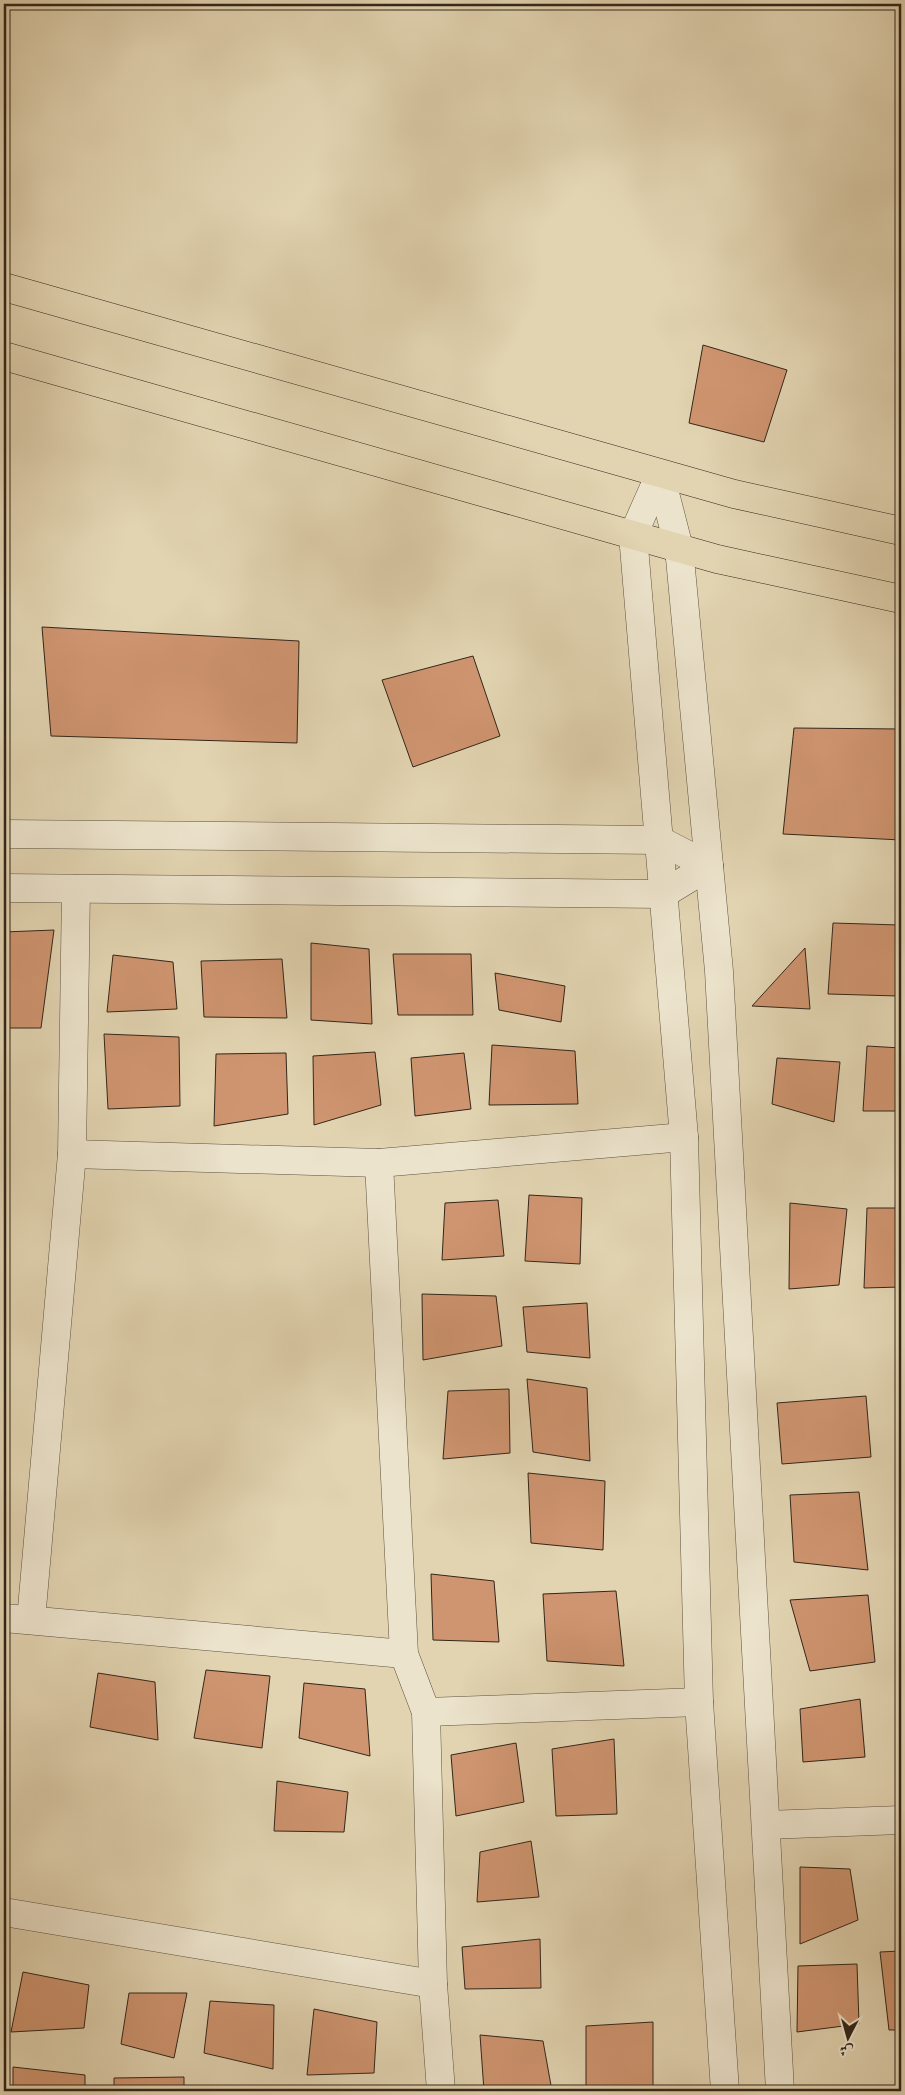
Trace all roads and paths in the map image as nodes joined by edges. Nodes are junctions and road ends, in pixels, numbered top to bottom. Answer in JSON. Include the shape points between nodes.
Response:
{"nodes":[{"id":1,"x":4,"y":287,"type":"edge"},
{"id":2,"x":4,"y":356,"type":"edge"},
{"id":3,"x":660,"y":474,"type":"junction"},
{"id":4,"x":901,"y":531,"type":"edge"},
{"id":5,"x":633,"y":535,"type":"junction"},
{"id":6,"x":679,"y":548,"type":"junction"},
{"id":7,"x":901,"y":599,"type":"edge"},
{"id":8,"x":4,"y":834,"type":"edge"},
{"id":9,"x":659,"y":840,"type":"junction"},
{"id":10,"x":709,"y":866,"type":"junction"},
{"id":11,"x":4,"y":888,"type":"edge"},
{"id":12,"x":76,"y":889,"type":"junction"},
{"id":13,"x":663,"y":894,"type":"junction"},
{"id":14,"x":684,"y":1137,"type":"junction"},
{"id":15,"x":72,"y":1154,"type":"junction"},
{"id":16,"x":379,"y":1163,"type":"junction"},
{"id":17,"x":4,"y":1618,"type":"edge"},
{"id":18,"x":31,"y":1620,"type":"junction"},
{"id":19,"x":404,"y":1654,"type":"junction"},
{"id":20,"x":699,"y":1702,"type":"junction"},
{"id":21,"x":426,"y":1712,"type":"junction"},
{"id":22,"x":901,"y":1820,"type":"edge"},
{"id":23,"x":766,"y":1825,"type":"junction"},
{"id":24,"x":4,"y":1912,"type":"edge"},
{"id":25,"x":433,"y":1984,"type":"junction"},
{"id":26,"x":441,"y":2091,"type":"edge"},
{"id":27,"x":725,"y":2091,"type":"edge"},
{"id":28,"x":780,"y":2091,"type":"edge"}],
"edges":[{"from":1,"to":3,"type":"main road"},
{"from":2,"to":5,"type":"main road"},
{"from":3,"to":4,"type":"main road"},
{"from":3,"to":5,"type":"street"},
{"from":3,"to":6,"type":"street"},
{"from":5,"to":6,"type":"main road"},
{"from":5,"to":9,"type":"street"},
{"from":6,"to":7,"type":"main road"},
{"from":6,"to":10,"type":"street"},
{"from":8,"to":9,"type":"street"},
{"from":9,"to":10,"type":"street"},
{"from":9,"to":13,"type":"street"},
{"from":10,"to":13,"type":"street"},
{"from":10,"to":23,"type":"street","via":[[720,981]]},
{"from":11,"to":12,"type":"street"},
{"from":12,"to":13,"type":"street"},
{"from":12,"to":15,"type":"street"},
{"from":13,"to":14,"type":"street"},
{"from":14,"to":16,"type":"street"},
{"from":14,"to":20,"type":"street"},
{"from":15,"to":16,"type":"street"},
{"from":15,"to":18,"type":"street"},
{"from":16,"to":19,"type":"street"},
{"from":17,"to":18,"type":"street"},
{"from":18,"to":19,"type":"street"},
{"from":19,"to":21,"type":"street"},
{"from":20,"to":21,"type":"street"},
{"from":20,"to":27,"type":"street"},
{"from":21,"to":25,"type":"street"},
{"from":22,"to":23,"type":"street"},
{"from":23,"to":28,"type":"street"},
{"from":24,"to":25,"type":"street"},
{"from":25,"to":26,"type":"street"}]}
